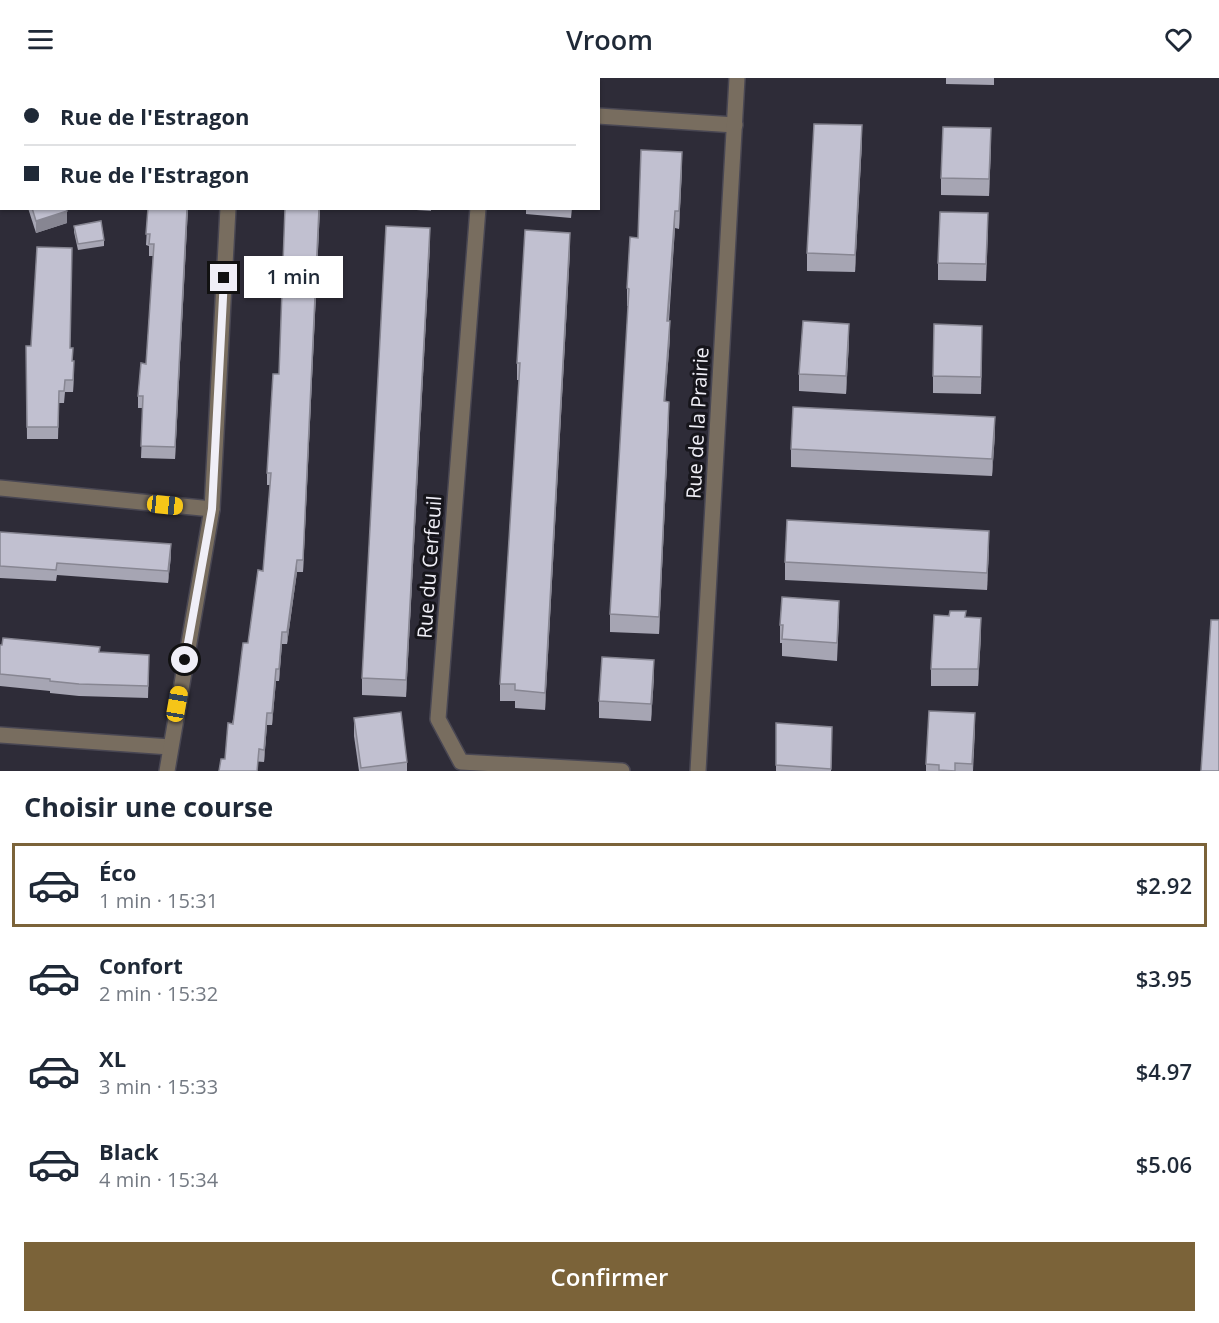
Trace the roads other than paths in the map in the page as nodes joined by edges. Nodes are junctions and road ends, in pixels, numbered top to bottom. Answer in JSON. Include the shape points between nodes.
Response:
{"nodes":[{"id":1,"x":737,"y":78,"type":"edge"},
{"id":2,"x":600,"y":116,"type":"edge"},
{"id":3,"x":735,"y":125,"type":"junction"},
{"id":4,"x":228,"y":210,"type":"edge"},
{"id":5,"x":478,"y":210,"type":"edge"},
{"id":6,"x":0,"y":488,"type":"edge"},
{"id":7,"x":212,"y":509,"type":"junction"},
{"id":8,"x":0,"y":735,"type":"edge"},
{"id":9,"x":170,"y":747,"type":"junction"},
{"id":10,"x":167,"y":771,"type":"edge"},
{"id":11,"x":622,"y":771,"type":"edge"},
{"id":12,"x":698,"y":771,"type":"edge"}],
"edges":[{"from":1,"to":3,"type":"street","name":"Rue de la Prairie"},
{"from":2,"to":3,"type":"street"},
{"from":3,"to":12,"type":"street","name":"Rue de la Prairie"},
{"from":4,"to":7,"type":"street"},
{"from":5,"to":11,"type":"street","name":"Rue du Cerfeuil","via":[[438,718],[461,762]]},
{"from":6,"to":7,"type":"street"},
{"from":7,"to":9,"type":"street"},
{"from":8,"to":9,"type":"street"},
{"from":9,"to":10,"type":"street"}]}
